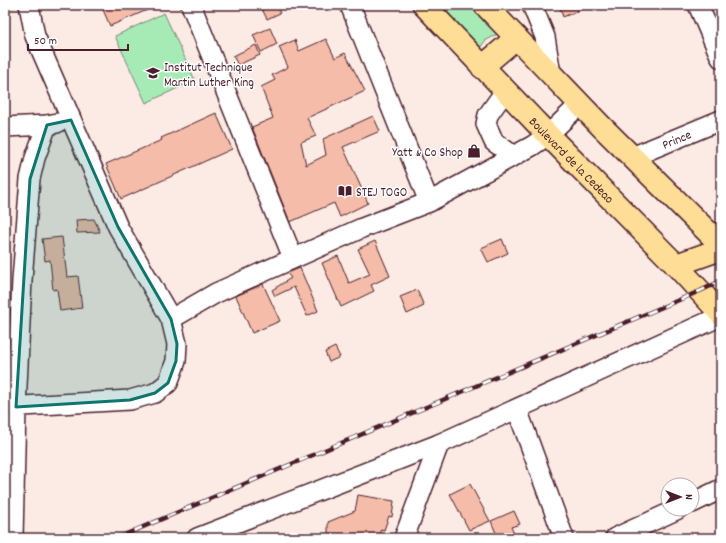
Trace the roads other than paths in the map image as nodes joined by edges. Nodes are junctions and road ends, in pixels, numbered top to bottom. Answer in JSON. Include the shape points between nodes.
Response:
{"nodes":[{"id":1,"x":29,"y":5,"type":"edge"},
{"id":2,"x":191,"y":5,"type":"edge"},
{"id":3,"x":350,"y":5,"type":"edge"},
{"id":4,"x":424,"y":5,"type":"edge"},
{"id":5,"x":485,"y":5,"type":"edge"},
{"id":6,"x":532,"y":5,"type":"edge"},
{"id":7,"x":698,"y":5,"type":"edge"},
{"id":8,"x":516,"y":38,"type":"junction"},
{"id":9,"x":721,"y":58,"type":"edge"},
{"id":10,"x":482,"y":67,"type":"junction"},
{"id":11,"x":551,"y":74,"type":"junction"},
{"id":12,"x":505,"y":91,"type":"junction"},
{"id":13,"x":580,"y":104,"type":"junction"},
{"id":14,"x":71,"y":120,"type":"junction"},
{"id":15,"x":721,"y":120,"type":"edge"},
{"id":16,"x":47,"y":125,"type":"junction"},
{"id":17,"x":5,"y":127,"type":"edge"},
{"id":18,"x":548,"y":135,"type":"junction"},
{"id":19,"x":514,"y":156,"type":"junction"},
{"id":20,"x":632,"y":157,"type":"junction"},
{"id":21,"x":429,"y":202,"type":"junction"},
{"id":22,"x":721,"y":245,"type":"edge"},
{"id":23,"x":721,"y":248,"type":"edge"},
{"id":24,"x":293,"y":258,"type":"junction"},
{"id":25,"x":676,"y":265,"type":"junction"},
{"id":26,"x":14,"y":280,"type":"edge"},
{"id":27,"x":721,"y":315,"type":"edge"},
{"id":28,"x":171,"y":319,"type":"junction"},
{"id":29,"x":11,"y":407,"type":"edge"},
{"id":30,"x":518,"y":410,"type":"junction"},
{"id":31,"x":440,"y":444,"type":"junction"},
{"id":32,"x":721,"y":489,"type":"edge"},
{"id":33,"x":700,"y":499,"type":"edge"},
{"id":34,"x":661,"y":517,"type":"edge"},
{"id":35,"x":13,"y":538,"type":"edge"},
{"id":36,"x":197,"y":538,"type":"edge"},
{"id":37,"x":404,"y":538,"type":"edge"},
{"id":38,"x":564,"y":538,"type":"edge"},
{"id":39,"x":615,"y":538,"type":"edge"}],
"edges":[{"from":1,"to":14,"type":"street","via":[[35,36]]},
{"from":2,"to":24,"type":"street"},
{"from":3,"to":21,"type":"street"},
{"from":4,"to":10,"type":"main road","name":"Boulevard de la Cedeao"},
{"from":5,"to":8,"type":"main road"},
{"from":6,"to":11,"type":"street","via":[[545,38]]},
{"from":7,"to":9,"type":"street"},
{"from":8,"to":10,"type":"main road"},
{"from":8,"to":11,"type":"main road"},
{"from":10,"to":12,"type":"main road","name":"Boulevard de la Cedeao"},
{"from":11,"to":13,"type":"main road"},
{"from":12,"to":18,"type":"main road","name":"Boulevard de la Cedeao"},
{"from":12,"to":19,"type":"street","via":[[488,115],[486,124],[494,142]]},
{"from":13,"to":18,"type":"street"},
{"from":13,"to":20,"type":"main road"},
{"from":14,"to":16,"type":"street"},
{"from":14,"to":28,"type":"street","via":[[118,227]]},
{"from":15,"to":20,"type":"street","name":"Prince"},
{"from":16,"to":17,"type":"street"},
{"from":16,"to":26,"type":"street","via":[[30,179]]},
{"from":18,"to":19,"type":"street"},
{"from":18,"to":25,"type":"main road","name":"Boulevard de la Cedeao"},
{"from":19,"to":21,"type":"street"},
{"from":20,"to":22,"type":"main road"},
{"from":21,"to":24,"type":"street"},
{"from":23,"to":25,"type":"main road"},
{"from":24,"to":28,"type":"street","via":[[216,293]]},
{"from":25,"to":27,"type":"main road","name":"Boulevard de la Cedeao"},
{"from":26,"to":29,"type":"street"},
{"from":27,"to":30,"type":"street"},
{"from":28,"to":29,"type":"street","via":[[177,344],[176,361],[168,382],[155,393],[130,400]]},
{"from":29,"to":35,"type":"street"},
{"from":30,"to":31,"type":"street"},
{"from":30,"to":38,"type":"street"},
{"from":31,"to":36,"type":"street"},
{"from":31,"to":37,"type":"street"},
{"from":32,"to":33,"type":"street"},
{"from":34,"to":39,"type":"street"}]}
